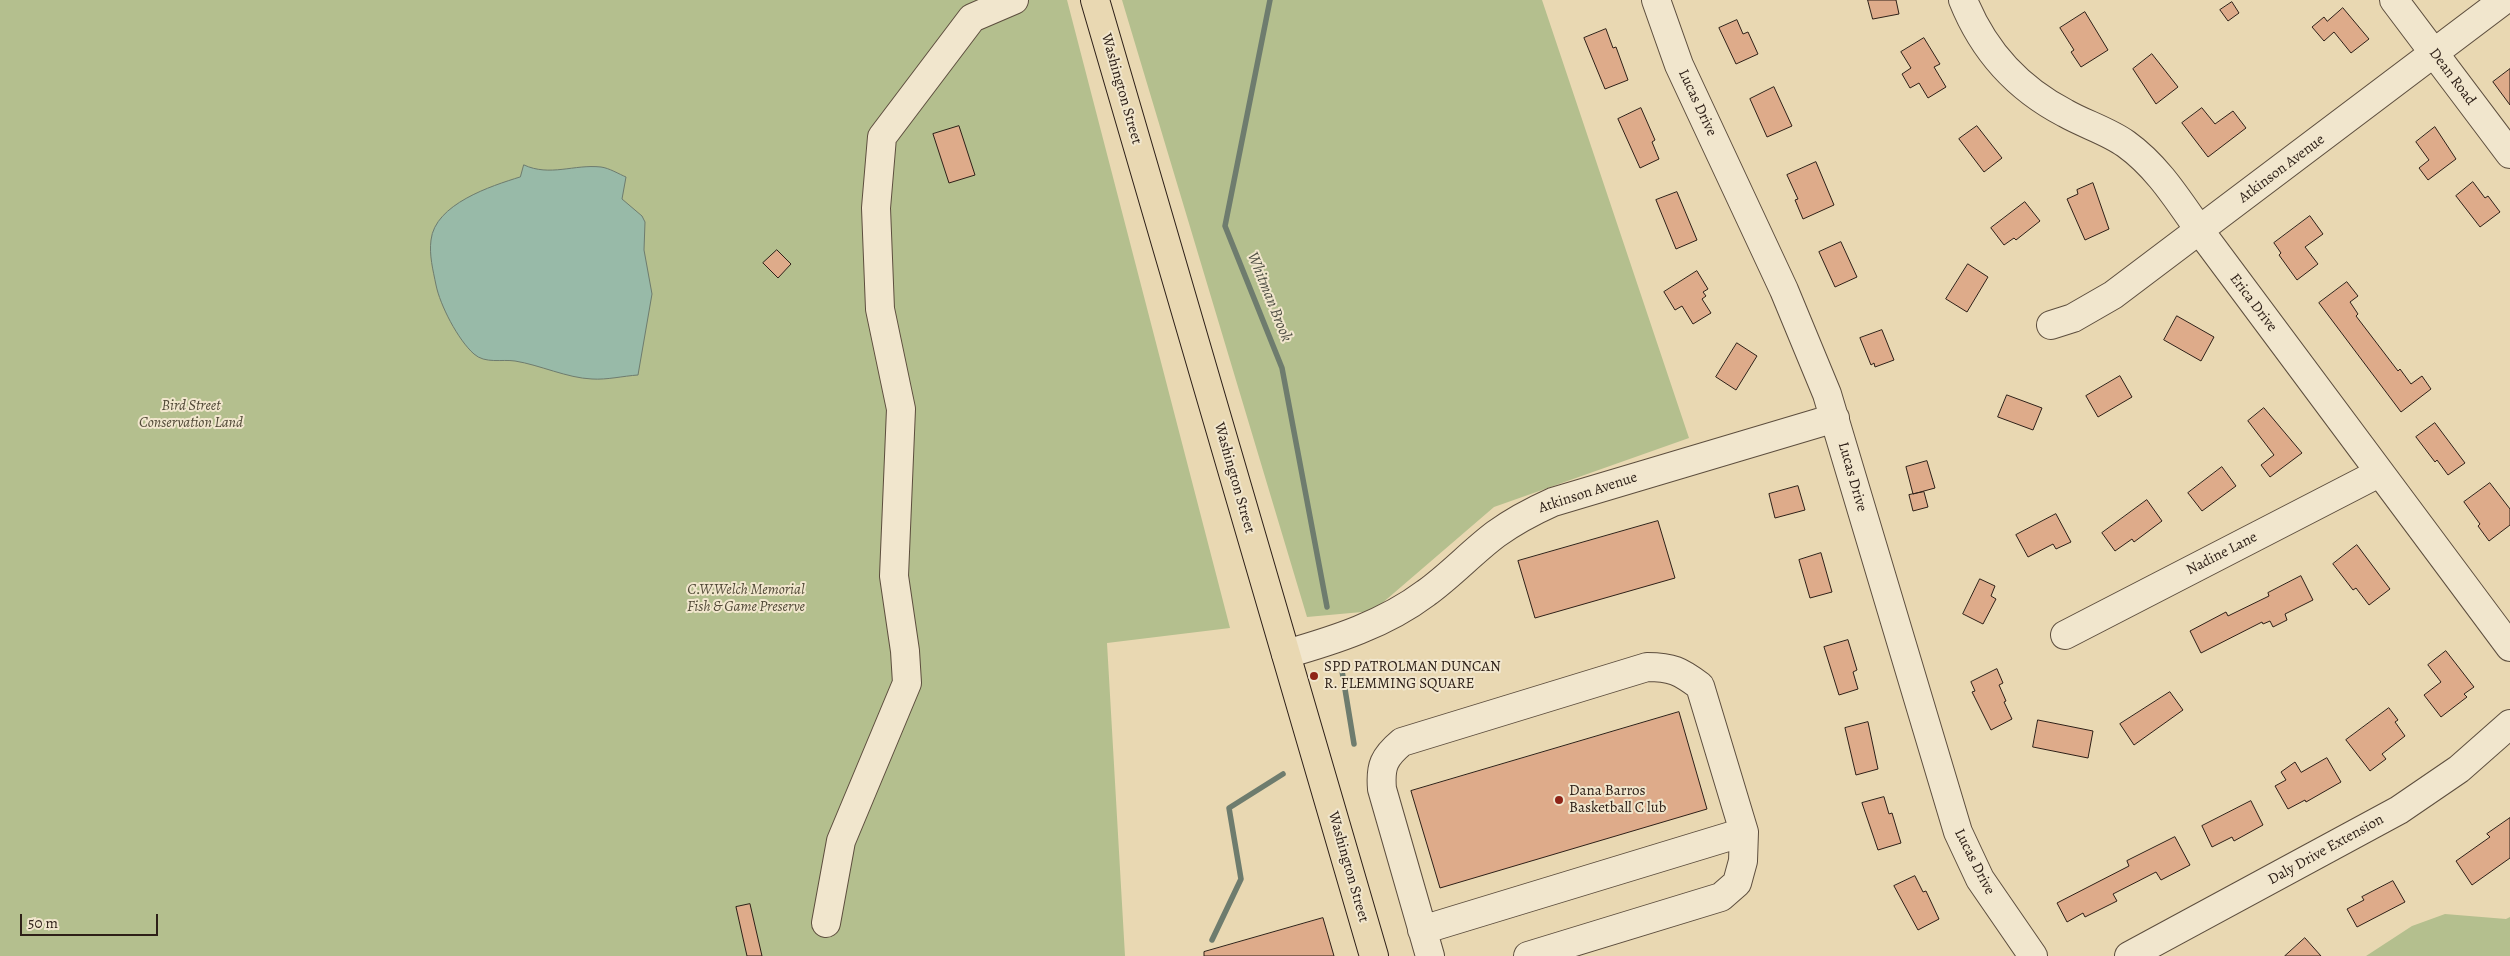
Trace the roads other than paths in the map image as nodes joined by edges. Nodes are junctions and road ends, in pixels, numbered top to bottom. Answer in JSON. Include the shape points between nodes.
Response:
{"nodes":[{"id":1,"x":1014,"y":0,"type":"edge"},
{"id":2,"x":1095,"y":0,"type":"edge"},
{"id":3,"x":1656,"y":0,"type":"edge"},
{"id":4,"x":1963,"y":0,"type":"edge"},
{"id":5,"x":2394,"y":0,"type":"edge"},
{"id":6,"x":2504,"y":0,"type":"edge"},
{"id":7,"x":2435,"y":54,"type":"junction"},
{"id":8,"x":2510,"y":154,"type":"edge"},
{"id":9,"x":2200,"y":231,"type":"junction"},
{"id":10,"x":2051,"y":325,"type":"dead end"},
{"id":11,"x":1834,"y":418,"type":"junction"},
{"id":12,"x":2379,"y":473,"type":"junction"},
{"id":13,"x":2065,"y":635,"type":"dead end"},
{"id":14,"x":2510,"y":647,"type":"edge"},
{"id":15,"x":1286,"y":654,"type":"junction"},
{"id":16,"x":2510,"y":724,"type":"edge"},
{"id":17,"x":1744,"y":832,"type":"junction"},
{"id":18,"x":826,"y":922,"type":"dead end"},
{"id":19,"x":1423,"y":948,"type":"edge"},
{"id":20,"x":1374,"y":956,"type":"edge"},
{"id":21,"x":1528,"y":956,"type":"edge"},
{"id":22,"x":2033,"y":956,"type":"edge"},
{"id":23,"x":2129,"y":956,"type":"edge"}],
"edges":[{"from":1,"to":18,"type":"street","via":[[972,18],[882,137],[876,208],[880,309],[901,409],[894,576],[906,651],[907,683],[841,841]]},
{"from":2,"to":15,"type":"main road","name":"Washington Street"},
{"from":3,"to":11,"type":"street","name":"Lucas Drive","via":[[1679,65],[1816,363]]},
{"from":4,"to":9,"type":"street","name":"Erica Drive","via":[[1986,45],[2005,70],[2033,95],[2124,143],[2145,159],[2164,179]]},
{"from":5,"to":7,"type":"street","name":"Dean Road"},
{"from":6,"to":7,"type":"street","name":"Atkinson Avenue"},
{"from":7,"to":8,"type":"street","name":"Dean Road"},
{"from":7,"to":9,"type":"street","name":"Atkinson Avenue"},
{"from":9,"to":10,"type":"street","name":"Atkinson Avenue","via":[[2107,299],[2073,318]]},
{"from":9,"to":12,"type":"street","name":"Erica Drive"},
{"from":11,"to":15,"type":"street","name":"Atkinson Avenue","via":[[1553,502],[1496,534],[1397,613],[1324,643]]},
{"from":11,"to":22,"type":"street","name":"Lucas Drive","via":[[1958,832],[1980,879]]},
{"from":12,"to":13,"type":"street","name":"Nadine Lane"},
{"from":12,"to":14,"type":"street","name":"Erica Drive"},
{"from":15,"to":20,"type":"main road","name":"Washington Street"},
{"from":16,"to":23,"type":"street","name":"Daly Drive Extension","via":[[2459,769],[2399,810]]},
{"from":17,"to":19,"type":"street"},
{"from":17,"to":19,"type":"street","via":[[1700,686],[1668,667],[1647,667],[1402,742],[1389,753],[1381,771],[1382,790]]},
{"from":17,"to":21,"type":"street","via":[[1743,861],[1737,883],[1721,897]]}]}
